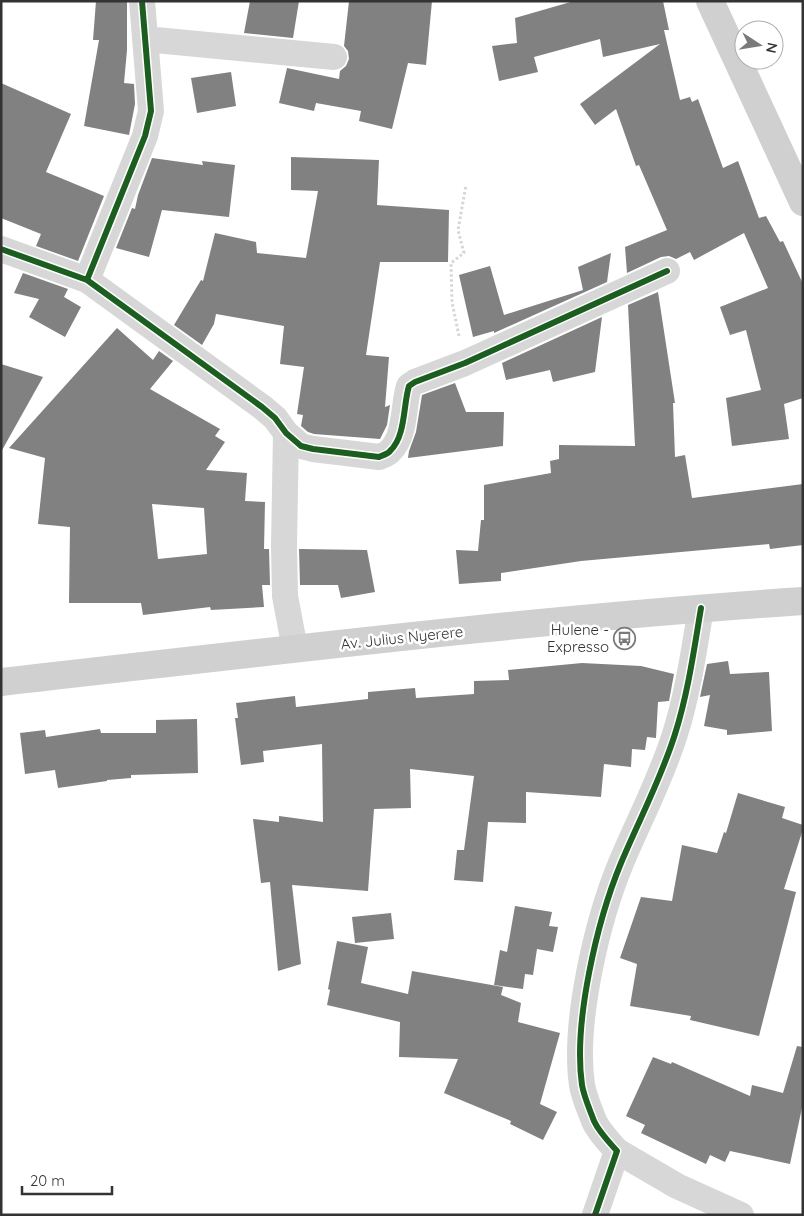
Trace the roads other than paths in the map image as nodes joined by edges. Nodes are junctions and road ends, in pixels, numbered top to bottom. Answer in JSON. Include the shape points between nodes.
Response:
{"nodes":[{"id":1,"x":142,"y":1,"type":"edge"},
{"id":2,"x":710,"y":1,"type":"edge"},
{"id":3,"x":145,"y":39,"type":"junction"},
{"id":4,"x":334,"y":57,"type":"dead end"},
{"id":5,"x":802,"y":196,"type":"edge"},
{"id":6,"x":1,"y":249,"type":"edge"},
{"id":7,"x":667,"y":271,"type":"dead end"},
{"id":8,"x":87,"y":280,"type":"junction"},
{"id":9,"x":286,"y":433,"type":"junction"},
{"id":10,"x":803,"y":601,"type":"edge"},
{"id":11,"x":701,"y":608,"type":"junction"},
{"id":12,"x":295,"y":649,"type":"junction"},
{"id":13,"x":1,"y":682,"type":"edge"},
{"id":14,"x":617,"y":1152,"type":"junction"},
{"id":15,"x":595,"y":1215,"type":"edge"},
{"id":16,"x":741,"y":1215,"type":"edge"}],
"edges":[{"from":1,"to":3,"type":"street"},
{"from":2,"to":5,"type":"main road"},
{"from":3,"to":4,"type":"street"},
{"from":3,"to":8,"type":"street","via":[[150,111],[145,136]]},
{"from":6,"to":8,"type":"street"},
{"from":7,"to":9,"type":"street","via":[[465,364],[415,382],[409,386],[396,442],[390,452],[380,457],[301,446]]},
{"from":8,"to":9,"type":"street","via":[[262,407]]},
{"from":9,"to":12,"type":"street","via":[[285,596]]},
{"from":10,"to":11,"type":"main road","name":"Av. Julius Nyerere"},
{"from":11,"to":12,"type":"main road","name":"Av. Julius Nyerere"},
{"from":11,"to":14,"type":"street","via":[[676,734],[621,865],[603,917],[588,980],[580,1049],[582,1086],[595,1123]]},
{"from":12,"to":13,"type":"main road","name":"Av. Julius Nyerere"},
{"from":14,"to":15,"type":"street"},
{"from":14,"to":16,"type":"street","via":[[677,1186]]}]}
